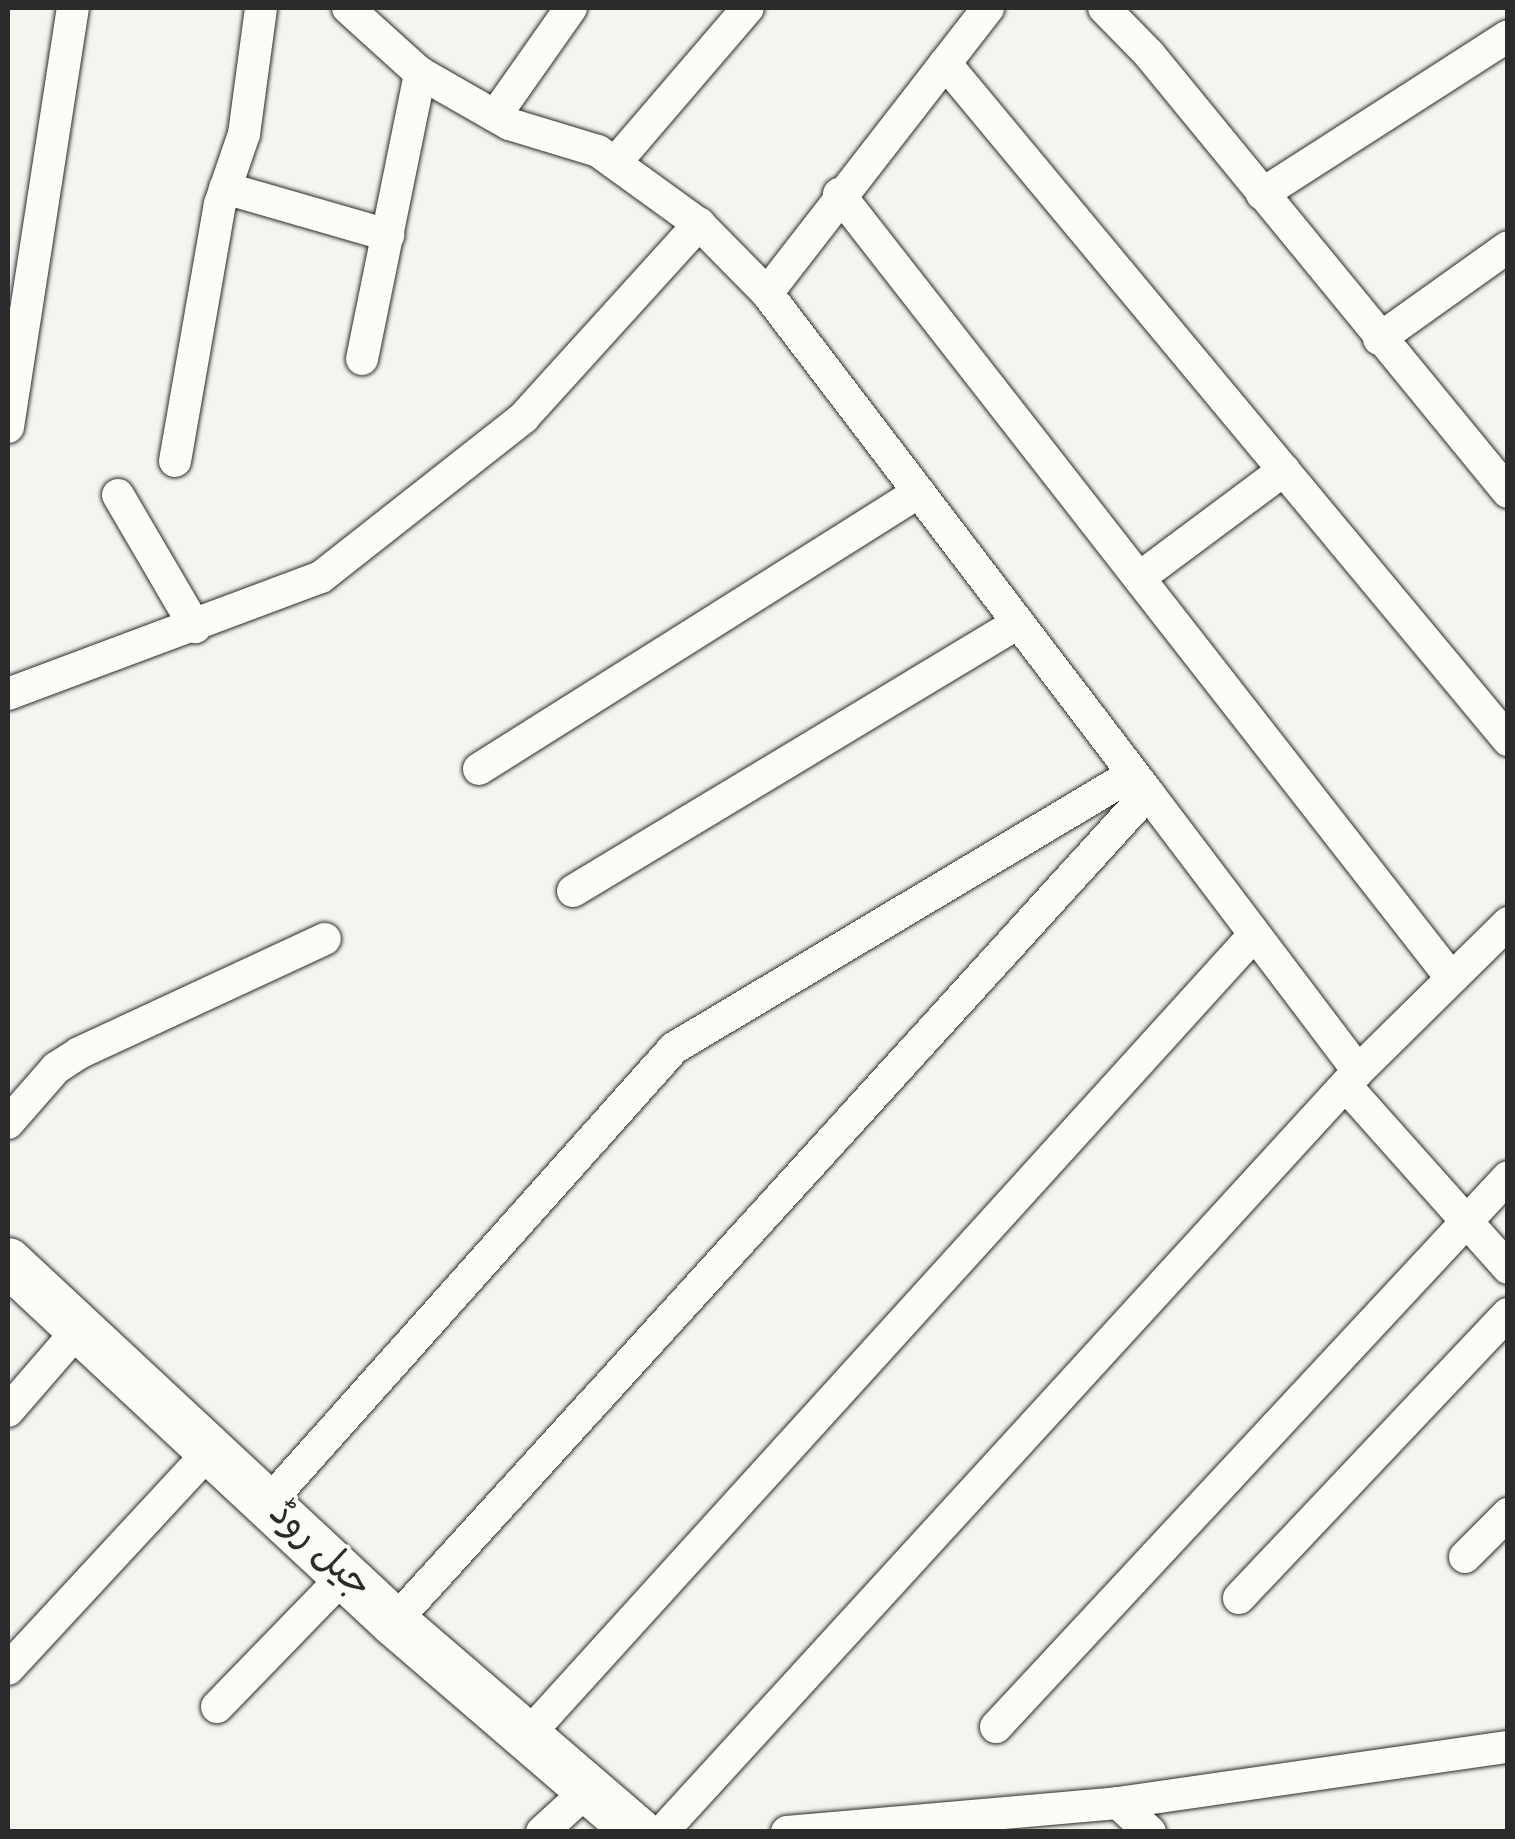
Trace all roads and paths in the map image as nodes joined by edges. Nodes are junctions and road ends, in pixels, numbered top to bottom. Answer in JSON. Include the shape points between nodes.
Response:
{"nodes":[{"id":1,"x":73,"y":8,"type":"edge"},
{"id":2,"x":261,"y":8,"type":"edge"},
{"id":3,"x":348,"y":8,"type":"edge"},
{"id":4,"x":571,"y":8,"type":"edge"},
{"id":5,"x":748,"y":8,"type":"edge"},
{"id":6,"x":988,"y":8,"type":"edge"},
{"id":7,"x":1104,"y":8,"type":"edge"},
{"id":8,"x":1508,"y":36,"type":"edge"},
{"id":9,"x":945,"y":63,"type":"junction"},
{"id":10,"x":420,"y":73,"type":"junction"},
{"id":11,"x":495,"y":116,"type":"junction"},
{"id":12,"x":615,"y":163,"type":"junction"},
{"id":13,"x":225,"y":188,"type":"junction"},
{"id":14,"x":839,"y":194,"type":"junction"},
{"id":15,"x":1262,"y":194,"type":"junction"},
{"id":16,"x":699,"y":224,"type":"junction"},
{"id":17,"x":388,"y":236,"type":"junction"},
{"id":18,"x":1508,"y":247,"type":"edge"},
{"id":19,"x":768,"y":293,"type":"junction"},
{"id":20,"x":1379,"y":340,"type":"junction"},
{"id":21,"x":362,"y":359,"type":"dead end"},
{"id":22,"x":8,"y":427,"type":"edge"},
{"id":23,"x":176,"y":461,"type":"dead end"},
{"id":24,"x":1284,"y":470,"type":"junction"},
{"id":25,"x":919,"y":492,"type":"junction"},
{"id":26,"x":1508,"y":492,"type":"edge"},
{"id":27,"x":118,"y":495,"type":"dead end"},
{"id":28,"x":1139,"y":578,"type":"junction"},
{"id":29,"x":1018,"y":623,"type":"junction"},
{"id":30,"x":195,"y":627,"type":"junction"},
{"id":31,"x":8,"y":694,"type":"edge"},
{"id":32,"x":1508,"y":740,"type":"edge"},
{"id":33,"x":479,"y":769,"type":"dead end"},
{"id":34,"x":1140,"y":784,"type":"junction"},
{"id":35,"x":573,"y":890,"type":"dead end"},
{"id":36,"x":1508,"y":924,"type":"edge"},
{"id":37,"x":1254,"y":935,"type":"junction"},
{"id":38,"x":325,"y":939,"type":"dead end"},
{"id":39,"x":1449,"y":974,"type":"junction"},
{"id":40,"x":1352,"y":1078,"type":"junction"},
{"id":41,"x":8,"y":1123,"type":"edge"},
{"id":42,"x":1508,"y":1177,"type":"edge"},
{"id":43,"x":1468,"y":1220,"type":"junction"},
{"id":44,"x":8,"y":1262,"type":"edge"},
{"id":45,"x":1508,"y":1268,"type":"edge"},
{"id":46,"x":1508,"y":1314,"type":"edge"},
{"id":47,"x":79,"y":1328,"type":"junction"},
{"id":48,"x":8,"y":1410,"type":"edge"},
{"id":49,"x":210,"y":1450,"type":"junction"},
{"id":50,"x":267,"y":1504,"type":"junction"},
{"id":51,"x":1508,"y":1514,"type":"edge"},
{"id":52,"x":1465,"y":1557,"type":"dead end"},
{"id":53,"x":344,"y":1576,"type":"junction"},
{"id":54,"x":1239,"y":1598,"type":"dead end"},
{"id":55,"x":394,"y":1622,"type":"junction"},
{"id":56,"x":8,"y":1669,"type":"edge"},
{"id":57,"x":217,"y":1708,"type":"dead end"},
{"id":58,"x":996,"y":1727,"type":"dead end"},
{"id":59,"x":527,"y":1736,"type":"junction"},
{"id":60,"x":1508,"y":1748,"type":"edge"},
{"id":61,"x":588,"y":1789,"type":"junction"},
{"id":62,"x":1118,"y":1803,"type":"junction"},
{"id":63,"x":542,"y":1832,"type":"edge"},
{"id":64,"x":638,"y":1832,"type":"edge"},
{"id":65,"x":662,"y":1832,"type":"edge"},
{"id":66,"x":786,"y":1832,"type":"edge"},
{"id":67,"x":1150,"y":1832,"type":"edge"}],
"edges":[{"from":1,"to":22,"type":"street"},
{"from":2,"to":13,"type":"street","via":[[244,134]]},
{"from":3,"to":10,"type":"street"},
{"from":4,"to":11,"type":"street"},
{"from":5,"to":12,"type":"street"},
{"from":6,"to":9,"type":"street"},
{"from":7,"to":15,"type":"street"},
{"from":8,"to":15,"type":"street"},
{"from":9,"to":14,"type":"street"},
{"from":9,"to":24,"type":"street"},
{"from":10,"to":11,"type":"street"},
{"from":10,"to":17,"type":"street"},
{"from":11,"to":12,"type":"street"},
{"from":12,"to":16,"type":"street"},
{"from":13,"to":17,"type":"street"},
{"from":13,"to":23,"type":"street"},
{"from":14,"to":19,"type":"street"},
{"from":14,"to":28,"type":"street"},
{"from":15,"to":20,"type":"street"},
{"from":16,"to":19,"type":"street"},
{"from":16,"to":30,"type":"street","via":[[524,417],[321,577]]},
{"from":17,"to":21,"type":"street"},
{"from":18,"to":20,"type":"street"},
{"from":19,"to":25,"type":"street"},
{"from":20,"to":26,"type":"street"},
{"from":24,"to":28,"type":"street"},
{"from":24,"to":32,"type":"street"},
{"from":25,"to":29,"type":"street"},
{"from":25,"to":33,"type":"street"},
{"from":27,"to":30,"type":"street"},
{"from":28,"to":39,"type":"street"},
{"from":29,"to":34,"type":"street"},
{"from":29,"to":35,"type":"street"},
{"from":30,"to":31,"type":"street"},
{"from":34,"to":37,"type":"street"},
{"from":34,"to":50,"type":"street","via":[[674,1048]]},
{"from":34,"to":55,"type":"street"},
{"from":36,"to":39,"type":"street"},
{"from":37,"to":40,"type":"street"},
{"from":37,"to":59,"type":"street"},
{"from":38,"to":41,"type":"street","via":[[78,1053]]},
{"from":39,"to":40,"type":"street"},
{"from":40,"to":43,"type":"street"},
{"from":40,"to":65,"type":"street"},
{"from":42,"to":43,"type":"street"},
{"from":43,"to":45,"type":"street"},
{"from":43,"to":58,"type":"street"},
{"from":44,"to":47,"type":"main road","name":"جیل روڈ"},
{"from":46,"to":54,"type":"street"},
{"from":47,"to":48,"type":"street"},
{"from":47,"to":49,"type":"main road","name":"جیل روڈ"},
{"from":49,"to":50,"type":"main road","name":"جیل روڈ"},
{"from":49,"to":56,"type":"street"},
{"from":50,"to":53,"type":"main road","name":"جیل روڈ"},
{"from":51,"to":52,"type":"street"},
{"from":53,"to":55,"type":"main road","name":"جیل روڈ"},
{"from":53,"to":57,"type":"street"},
{"from":55,"to":59,"type":"main road","name":"جیل روڈ"},
{"from":59,"to":61,"type":"main road","name":"جیل روڈ"},
{"from":60,"to":62,"type":"street"},
{"from":61,"to":63,"type":"street"},
{"from":61,"to":64,"type":"main road","name":"جیل روڈ"},
{"from":62,"to":66,"type":"street"},
{"from":62,"to":67,"type":"street"}]}
